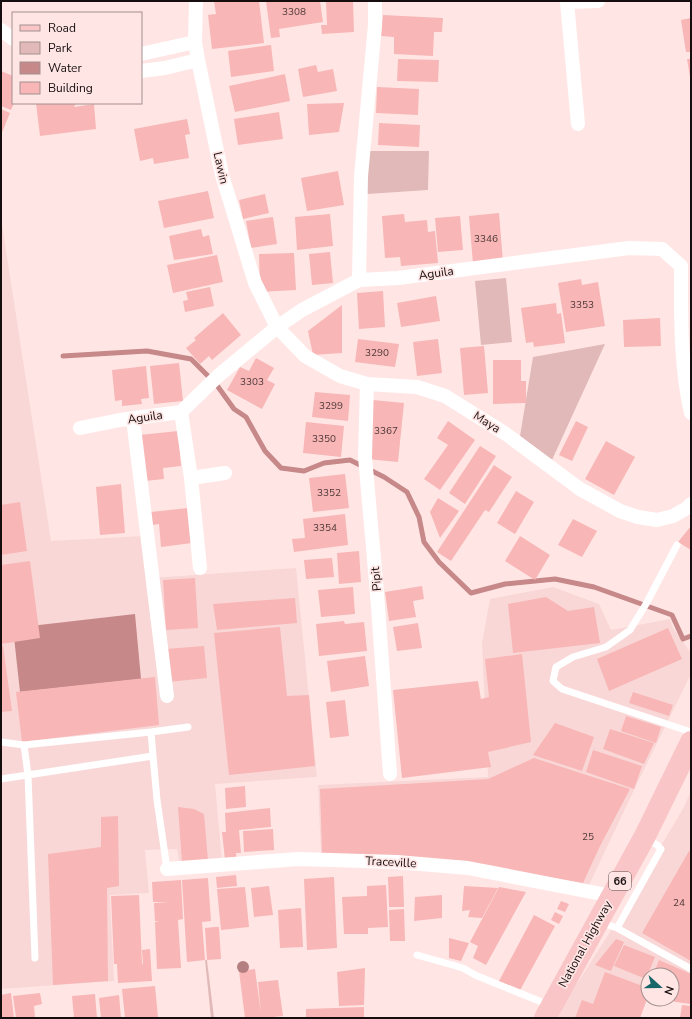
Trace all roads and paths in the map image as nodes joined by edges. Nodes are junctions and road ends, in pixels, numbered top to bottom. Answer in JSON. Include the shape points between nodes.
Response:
{"nodes":[{"id":1,"x":196,"y":1,"type":"edge"},
{"id":2,"x":375,"y":1,"type":"edge"},
{"id":3,"x":598,"y":1,"type":"edge"},
{"id":4,"x":1,"y":30,"type":"edge"},
{"id":5,"x":12,"y":38,"type":"edge"},
{"id":6,"x":195,"y":42,"type":"junction"},
{"id":7,"x":142,"y":54,"type":"edge"},
{"id":8,"x":198,"y":60,"type":"junction"},
{"id":9,"x":142,"y":70,"type":"edge"},
{"id":10,"x":578,"y":124,"type":"dead end"},
{"id":11,"x":359,"y":280,"type":"junction"},
{"id":12,"x":277,"y":327,"type":"junction"},
{"id":13,"x":367,"y":384,"type":"junction"},
{"id":14,"x":181,"y":412,"type":"junction"},
{"id":15,"x":691,"y":413,"type":"edge"},
{"id":16,"x":133,"y":419,"type":"junction"},
{"id":17,"x":80,"y":428,"type":"dead end"},
{"id":18,"x":225,"y":474,"type":"dead end"},
{"id":19,"x":191,"y":478,"type":"junction"},
{"id":20,"x":691,"y":504,"type":"edge"},
{"id":21,"x":677,"y":545,"type":"dead end"},
{"id":22,"x":200,"y":568,"type":"dead end"},
{"id":23,"x":167,"y":696,"type":"dead end"},
{"id":24,"x":188,"y":727,"type":"dead end"},
{"id":25,"x":151,"y":732,"type":"junction"},
{"id":26,"x":691,"y":732,"type":"edge"},
{"id":27,"x":1,"y":742,"type":"edge"},
{"id":28,"x":691,"y":742,"type":"edge"},
{"id":29,"x":24,"y":745,"type":"junction"},
{"id":30,"x":153,"y":756,"type":"junction"},
{"id":31,"x":390,"y":774,"type":"dead end"},
{"id":32,"x":28,"y":775,"type":"junction"},
{"id":33,"x":1,"y":779,"type":"edge"},
{"id":34,"x":645,"y":836,"type":"junction"},
{"id":35,"x":167,"y":869,"type":"joint"},
{"id":36,"x":612,"y":896,"type":"junction"},
{"id":37,"x":608,"y":925,"type":"junction"},
{"id":38,"x":417,"y":955,"type":"dead end"},
{"id":39,"x":35,"y":958,"type":"dead end"},
{"id":40,"x":691,"y":969,"type":"edge"},
{"id":41,"x":548,"y":1012,"type":"edge"}],
"edges":[{"from":1,"to":6,"type":"street","name":"Lawin"},
{"from":2,"to":11,"type":"street","via":[[361,176]]},
{"from":3,"to":10,"type":"street","via":[[568,2]]},
{"from":4,"to":5,"type":"street"},
{"from":6,"to":7,"type":"street"},
{"from":6,"to":8,"type":"street","name":"Lawin"},
{"from":8,"to":9,"type":"street","via":[[165,68]]},
{"from":8,"to":12,"type":"street","name":"Lawin","via":[[222,175],[236,224],[255,283]]},
{"from":11,"to":12,"type":"street","name":"Aguila","via":[[302,310]]},
{"from":11,"to":15,"type":"street","name":"Aguila","via":[[398,278],[630,248],[662,249],[681,266],[683,352]]},
{"from":12,"to":13,"type":"street","name":"Maya","via":[[306,356],[340,376]]},
{"from":12,"to":14,"type":"street","name":"Aguila","via":[[213,380]]},
{"from":13,"to":20,"type":"street","name":"Maya","via":[[417,387],[446,396],[506,434],[580,490],[620,511],[658,520],[673,516]]},
{"from":13,"to":31,"type":"street","name":"Pipit","via":[[365,457]]},
{"from":14,"to":16,"type":"street","name":"Aguila"},
{"from":14,"to":19,"type":"street"},
{"from":16,"to":17,"type":"street","name":"Aguila"},
{"from":16,"to":23,"type":"street"},
{"from":18,"to":19,"type":"street"},
{"from":19,"to":22,"type":"street"},
{"from":21,"to":26,"type":"lane","via":[[630,630],[606,647],[573,657],[556,667],[553,681],[562,689]]},
{"from":24,"to":25,"type":"lane"},
{"from":25,"to":29,"type":"lane"},
{"from":25,"to":30,"type":"lane"},
{"from":27,"to":29,"type":"lane"},
{"from":28,"to":34,"type":"main road","name":"National Highway","number":"66"},
{"from":29,"to":32,"type":"lane"},
{"from":30,"to":32,"type":"lane"},
{"from":30,"to":35,"type":"lane"},
{"from":32,"to":33,"type":"lane"},
{"from":32,"to":39,"type":"lane"},
{"from":34,"to":36,"type":"main road","name":"National Highway","number":"66"},
{"from":34,"to":37,"type":"lane","via":[[661,849]]},
{"from":35,"to":36,"type":"street","name":"Traceville","via":[[298,859],[397,862],[468,868]]},
{"from":36,"to":37,"type":"main road","name":"National Highway","number":"66"},
{"from":37,"to":40,"type":"lane"},
{"from":37,"to":41,"type":"main road","name":"National Highway","number":"66"},
{"from":38,"to":41,"type":"lane","via":[[463,968]]}]}
